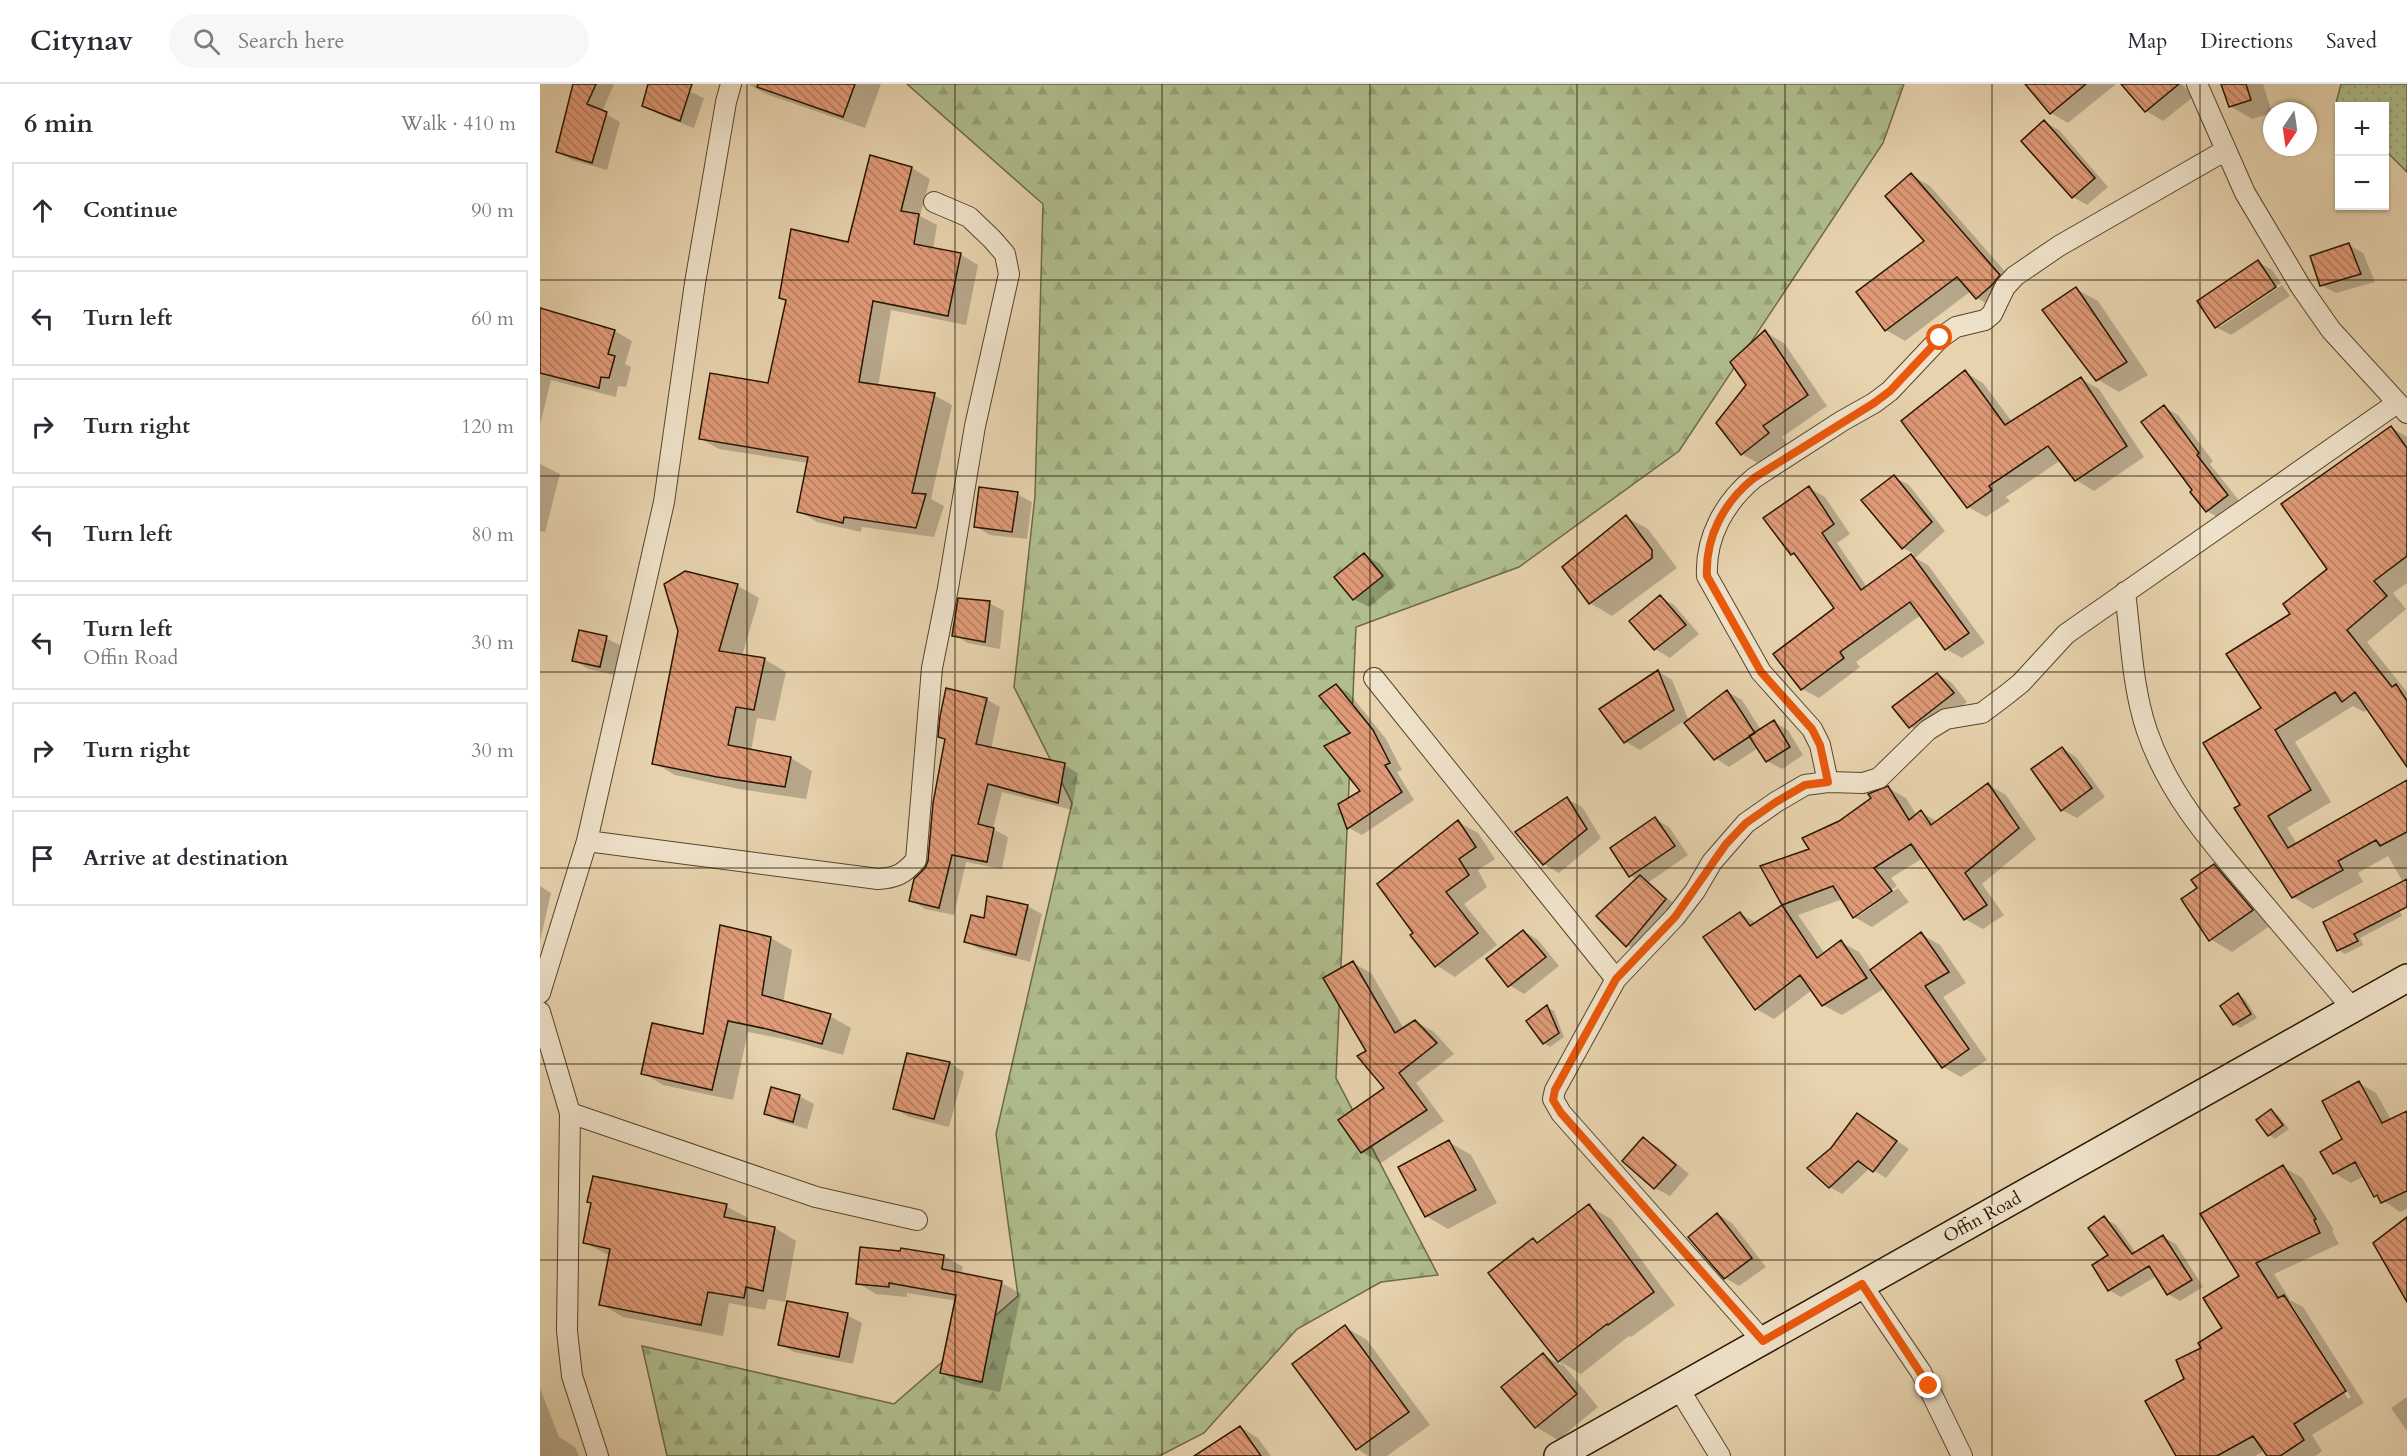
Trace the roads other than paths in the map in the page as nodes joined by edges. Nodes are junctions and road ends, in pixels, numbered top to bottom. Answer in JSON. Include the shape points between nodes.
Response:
{"nodes":[{"id":1,"x":731,"y":84,"type":"edge"},
{"id":2,"x":2198,"y":84,"type":"edge"},
{"id":3,"x":2226,"y":150,"type":"junction"},
{"id":4,"x":934,"y":202,"type":"dead end"},
{"id":5,"x":2402,"y":408,"type":"edge"},
{"id":6,"x":2125,"y":592,"type":"junction"},
{"id":7,"x":1374,"y":678,"type":"dead end"},
{"id":8,"x":1828,"y":782,"type":"junction"},
{"id":9,"x":587,"y":841,"type":"junction"},
{"id":10,"x":2407,"y":978,"type":"edge"},
{"id":11,"x":1616,"y":979,"type":"junction"},
{"id":12,"x":540,"y":993,"type":"edge"},
{"id":13,"x":2352,"y":1008,"type":"junction"},
{"id":14,"x":540,"y":1012,"type":"edge"},
{"id":15,"x":570,"y":1113,"type":"junction"},
{"id":16,"x":917,"y":1221,"type":"dead end"},
{"id":17,"x":1862,"y":1284,"type":"junction"},
{"id":18,"x":1763,"y":1341,"type":"junction"},
{"id":19,"x":1678,"y":1389,"type":"junction"},
{"id":20,"x":598,"y":1456,"type":"edge"},
{"id":21,"x":1558,"y":1456,"type":"edge"},
{"id":22,"x":1720,"y":1456,"type":"edge"},
{"id":23,"x":1962,"y":1456,"type":"edge"}],
"edges":[{"from":1,"to":9,"type":"street","via":[[695,283],[664,502]]},
{"from":2,"to":3,"type":"street"},
{"from":3,"to":5,"type":"street","via":[[2245,193],[2301,287],[2331,330]]},
{"from":3,"to":8,"type":"street","via":[[2059,246],[2015,276],[1985,320],[1968,323],[1940,338],[1890,391],[1754,478],[1731,501],[1711,539],[1707,576],[1761,672],[1812,729],[1820,745]]},
{"from":4,"to":9,"type":"street","via":[[969,217],[992,239],[1005,254],[1009,274],[975,426],[932,668],[916,860],[896,878],[878,879]]},
{"from":5,"to":6,"type":"street"},
{"from":6,"to":8,"type":"street","via":[[2066,634],[2022,683],[1982,713],[1946,719],[1928,730],[1879,778],[1863,783]]},
{"from":6,"to":13,"type":"street","via":[[2138,699],[2147,732],[2172,785],[2200,829]]},
{"from":7,"to":11,"type":"street"},
{"from":8,"to":11,"type":"street","via":[[1805,785],[1746,823],[1712,862],[1675,917]]},
{"from":9,"to":12,"type":"street"},
{"from":10,"to":13,"type":"street","name":"Offin Road"},
{"from":11,"to":18,"type":"street","via":[[1553,1100]]},
{"from":13,"to":17,"type":"street","name":"Offin Road"},
{"from":14,"to":15,"type":"street"},
{"from":15,"to":16,"type":"street","via":[[816,1197]]},
{"from":15,"to":20,"type":"street","via":[[567,1331],[572,1376]]},
{"from":17,"to":18,"type":"street","name":"Offin Road"},
{"from":17,"to":23,"type":"street","via":[[1921,1372]]},
{"from":18,"to":19,"type":"street","name":"Offin Road"},
{"from":19,"to":21,"type":"street","name":"Offin Road"},
{"from":19,"to":22,"type":"street"}]}
